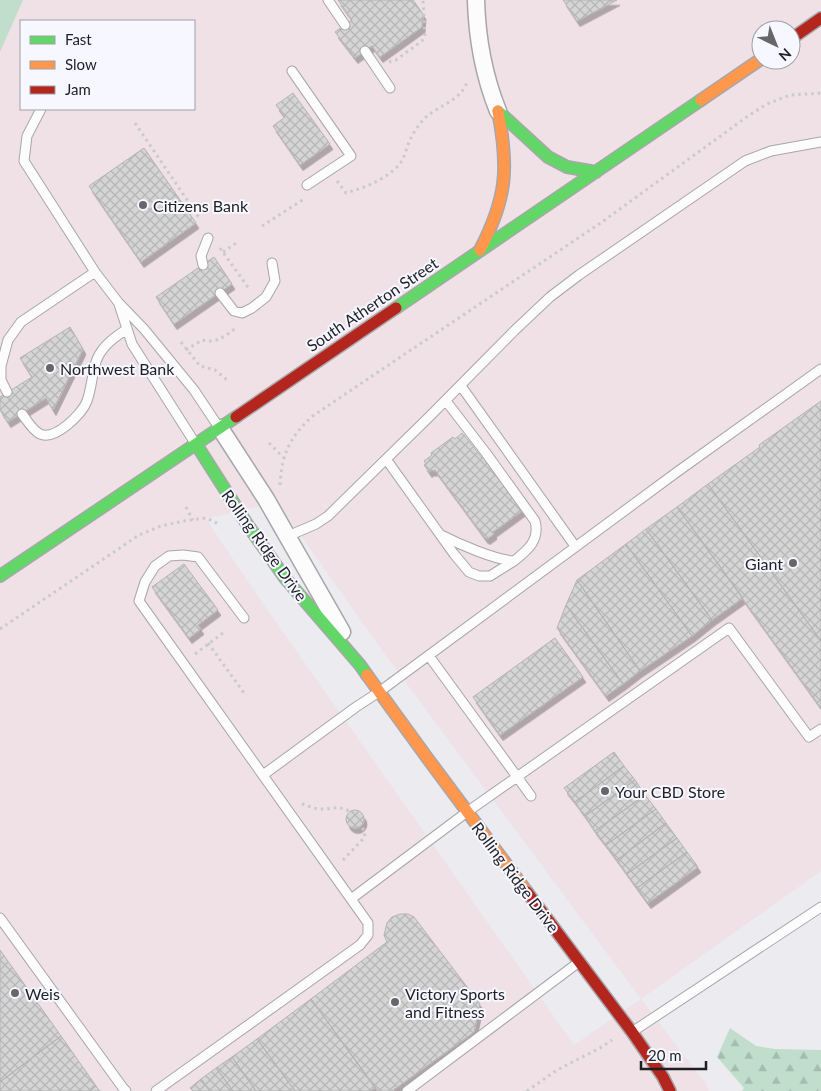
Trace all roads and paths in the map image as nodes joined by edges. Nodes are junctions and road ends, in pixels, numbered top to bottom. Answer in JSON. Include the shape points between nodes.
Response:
{"nodes":[{"id":1,"x":328,"y":0,"type":"edge"},
{"id":2,"x":423,"y":0,"type":"edge"},
{"id":3,"x":476,"y":0,"type":"edge"},
{"id":4,"x":821,"y":18,"type":"edge"},
{"id":5,"x":345,"y":24,"type":"dead end"},
{"id":6,"x":801,"y":32,"type":"edge"},
{"id":7,"x":365,"y":51,"type":"dead end"},
{"id":8,"x":385,"y":62,"type":"dead end"},
{"id":9,"x":751,"y":66,"type":"edge"},
{"id":10,"x":292,"y":71,"type":"dead end"},
{"id":11,"x":467,"y":72,"type":"dead end"},
{"id":12,"x":390,"y":88,"type":"dead end"},
{"id":13,"x":821,"y":93,"type":"edge"},
{"id":14,"x":40,"y":110,"type":"edge"},
{"id":15,"x":498,"y":111,"type":"junction"},
{"id":16,"x":135,"y":123,"type":"dead end"},
{"id":17,"x":821,"y":142,"type":"edge"},
{"id":18,"x":596,"y":172,"type":"junction"},
{"id":19,"x":335,"y":178,"type":"dead end"},
{"id":20,"x":306,"y":185,"type":"dead end"},
{"id":21,"x":311,"y":194,"type":"dead end"},
{"id":22,"x":200,"y":219,"type":"dead end"},
{"id":23,"x":262,"y":226,"type":"dead end"},
{"id":24,"x":208,"y":238,"type":"dead end"},
{"id":25,"x":239,"y":241,"type":"dead end"},
{"id":26,"x":219,"y":246,"type":"dead end"},
{"id":27,"x":479,"y":251,"type":"junction"},
{"id":28,"x":223,"y":252,"type":"junction"},
{"id":29,"x":272,"y":263,"type":"dead end"},
{"id":30,"x":203,"y":265,"type":"dead end"},
{"id":31,"x":95,"y":272,"type":"junction"},
{"id":32,"x":250,"y":290,"type":"dead end"},
{"id":33,"x":220,"y":293,"type":"dead end"},
{"id":34,"x":118,"y":302,"type":"junction"},
{"id":35,"x":239,"y":326,"type":"dead end"},
{"id":36,"x":127,"y":329,"type":"junction"},
{"id":37,"x":181,"y":342,"type":"dead end"},
{"id":38,"x":186,"y":350,"type":"junction"},
{"id":39,"x":821,"y":369,"type":"edge"},
{"id":40,"x":227,"y":380,"type":"dead end"},
{"id":41,"x":461,"y":386,"type":"junction"},
{"id":42,"x":7,"y":392,"type":"dead end"},
{"id":43,"x":446,"y":401,"type":"junction"},
{"id":44,"x":22,"y":414,"type":"dead end"},
{"id":45,"x":220,"y":428,"type":"junction"},
{"id":46,"x":269,"y":443,"type":"dead end"},
{"id":47,"x":196,"y":444,"type":"junction"},
{"id":48,"x":284,"y":458,"type":"junction"},
{"id":49,"x":386,"y":459,"type":"junction"},
{"id":50,"x":280,"y":486,"type":"dead end"},
{"id":51,"x":186,"y":507,"type":"dead end"},
{"id":52,"x":193,"y":520,"type":"junction"},
{"id":53,"x":227,"y":527,"type":"dead end"},
{"id":54,"x":441,"y":535,"type":"junction"},
{"id":55,"x":288,"y":536,"type":"junction"},
{"id":56,"x":575,"y":546,"type":"junction"},
{"id":57,"x":514,"y":560,"type":"junction"},
{"id":58,"x":0,"y":576,"type":"edge"},
{"id":59,"x":244,"y":618,"type":"dead end"},
{"id":60,"x":0,"y":630,"type":"edge"},
{"id":61,"x":222,"y":633,"type":"dead end"},
{"id":62,"x":208,"y":644,"type":"junction"},
{"id":63,"x":192,"y":656,"type":"dead end"},
{"id":64,"x":429,"y":656,"type":"junction"},
{"id":65,"x":360,"y":665,"type":"junction"},
{"id":66,"x":379,"y":692,"type":"junction"},
{"id":67,"x":244,"y":693,"type":"dead end"},
{"id":68,"x":821,"y":729,"type":"edge"},
{"id":69,"x":263,"y":775,"type":"junction"},
{"id":70,"x":517,"y":777,"type":"junction"},
{"id":71,"x":531,"y":796,"type":"dead end"},
{"id":72,"x":301,"y":804,"type":"dead end"},
{"id":73,"x":350,"y":812,"type":"dead end"},
{"id":74,"x":468,"y":812,"type":"junction"},
{"id":75,"x":361,"y":826,"type":"dead end"},
{"id":76,"x":343,"y":860,"type":"dead end"},
{"id":77,"x":351,"y":899,"type":"junction"},
{"id":78,"x":821,"y":907,"type":"edge"},
{"id":79,"x":0,"y":918,"type":"edge"},
{"id":80,"x":580,"y":962,"type":"junction"},
{"id":81,"x":632,"y":1032,"type":"junction"},
{"id":82,"x":617,"y":1037,"type":"dead end"},
{"id":83,"x":126,"y":1091,"type":"edge"},
{"id":84,"x":156,"y":1091,"type":"edge"},
{"id":85,"x":407,"y":1091,"type":"edge"},
{"id":86,"x":527,"y":1091,"type":"edge"},
{"id":87,"x":670,"y":1091,"type":"edge"}],
"edges":[{"from":1,"to":5,"type":"lane"},
{"from":2,"to":8,"type":"path","via":[[425,36],[422,41],[396,60]]},
{"from":3,"to":15,"type":"street","via":[[481,56]]},
{"from":4,"to":6,"type":"main road"},
{"from":7,"to":12,"type":"lane"},
{"from":9,"to":18,"type":"main road","name":"South Atherton Street"},
{"from":10,"to":20,"type":"lane","via":[[351,156]]},
{"from":11,"to":19,"type":"path","via":[[468,81],[462,93],[424,120],[411,137],[397,168],[373,184],[346,193]]},
{"from":13,"to":48,"type":"path","via":[[790,95],[748,116],[602,222],[314,415],[294,436]]},
{"from":14,"to":31,"type":"lane","via":[[27,136],[24,161]]},
{"from":15,"to":18,"type":"main road","via":[[548,157],[567,167]]},
{"from":15,"to":27,"type":"main road","via":[[504,140],[503,188],[490,232]]},
{"from":16,"to":22,"type":"path"},
{"from":17,"to":41,"type":"lane","via":[[771,151],[738,165],[550,297]]},
{"from":18,"to":27,"type":"main road","name":"South Atherton Street"},
{"from":21,"to":23,"type":"path"},
{"from":24,"to":30,"type":"lane","via":[[201,256]]},
{"from":25,"to":28,"type":"path"},
{"from":26,"to":28,"type":"path"},
{"from":27,"to":45,"type":"main road","name":"South Atherton Street"},
{"from":28,"to":32,"type":"path"},
{"from":29,"to":33,"type":"lane","via":[[274,281],[266,297],[252,308],[242,313],[234,311]]},
{"from":31,"to":34,"type":"lane"},
{"from":31,"to":42,"type":"lane","via":[[22,322],[8,340],[1,366],[1,380]]},
{"from":34,"to":36,"type":"lane"},
{"from":34,"to":45,"type":"lane","via":[[194,390]]},
{"from":35,"to":38,"type":"path","via":[[215,341],[202,340]]},
{"from":36,"to":44,"type":"lane","via":[[103,349],[97,359],[87,402],[67,425],[45,436],[38,433]]},
{"from":36,"to":47,"type":"lane","via":[[132,344]]},
{"from":37,"to":38,"type":"path"},
{"from":38,"to":40,"type":"path","via":[[200,366],[215,370]]},
{"from":39,"to":56,"type":"lane"},
{"from":41,"to":43,"type":"lane"},
{"from":41,"to":56,"type":"lane"},
{"from":43,"to":49,"type":"lane"},
{"from":43,"to":57,"type":"lane","via":[[535,521],[532,544]]},
{"from":45,"to":47,"type":"main road","name":"South Atherton Street"},
{"from":45,"to":55,"type":"street","name":"Rolling Ridge Drive"},
{"from":46,"to":48,"type":"path"},
{"from":47,"to":58,"type":"main road","name":"South Atherton Street"},
{"from":47,"to":65,"type":"main road","name":"Rolling Ridge Drive","via":[[285,578]]},
{"from":48,"to":50,"type":"path"},
{"from":49,"to":54,"type":"lane"},
{"from":49,"to":55,"type":"lane","via":[[324,518]]},
{"from":51,"to":52,"type":"path"},
{"from":52,"to":53,"type":"path","via":[[206,518]]},
{"from":52,"to":60,"type":"path","via":[[161,526],[139,535]]},
{"from":54,"to":57,"type":"lane","via":[[502,559]]},
{"from":54,"to":57,"type":"lane","via":[[466,570],[475,575],[490,576]]},
{"from":55,"to":65,"type":"street","name":"Rolling Ridge Drive"},
{"from":56,"to":64,"type":"lane"},
{"from":59,"to":69,"type":"lane","via":[[198,557],[169,556],[155,566],[139,601]]},
{"from":61,"to":62,"type":"path"},
{"from":62,"to":63,"type":"path"},
{"from":62,"to":67,"type":"path"},
{"from":64,"to":66,"type":"lane"},
{"from":64,"to":70,"type":"lane"},
{"from":65,"to":66,"type":"main road","name":"Rolling Ridge Drive"},
{"from":66,"to":69,"type":"lane"},
{"from":66,"to":74,"type":"main road","name":"Rolling Ridge Drive"},
{"from":68,"to":70,"type":"lane","via":[[809,737],[729,628]]},
{"from":69,"to":77,"type":"lane"},
{"from":70,"to":71,"type":"lane"},
{"from":70,"to":74,"type":"lane"},
{"from":72,"to":73,"type":"path","via":[[316,808],[342,808]]},
{"from":74,"to":77,"type":"lane"},
{"from":74,"to":80,"type":"main road","name":"Rolling Ridge Drive"},
{"from":75,"to":76,"type":"path","via":[[364,838]]},
{"from":77,"to":84,"type":"lane","via":[[368,922],[368,935],[360,945]]},
{"from":78,"to":81,"type":"lane"},
{"from":79,"to":83,"type":"lane"},
{"from":80,"to":81,"type":"main road","name":"Rolling Ridge Drive"},
{"from":80,"to":85,"type":"lane"},
{"from":81,"to":87,"type":"main road","name":"Rolling Ridge Drive","via":[[664,1077]]},
{"from":82,"to":86,"type":"path","via":[[557,1070]]}]}
